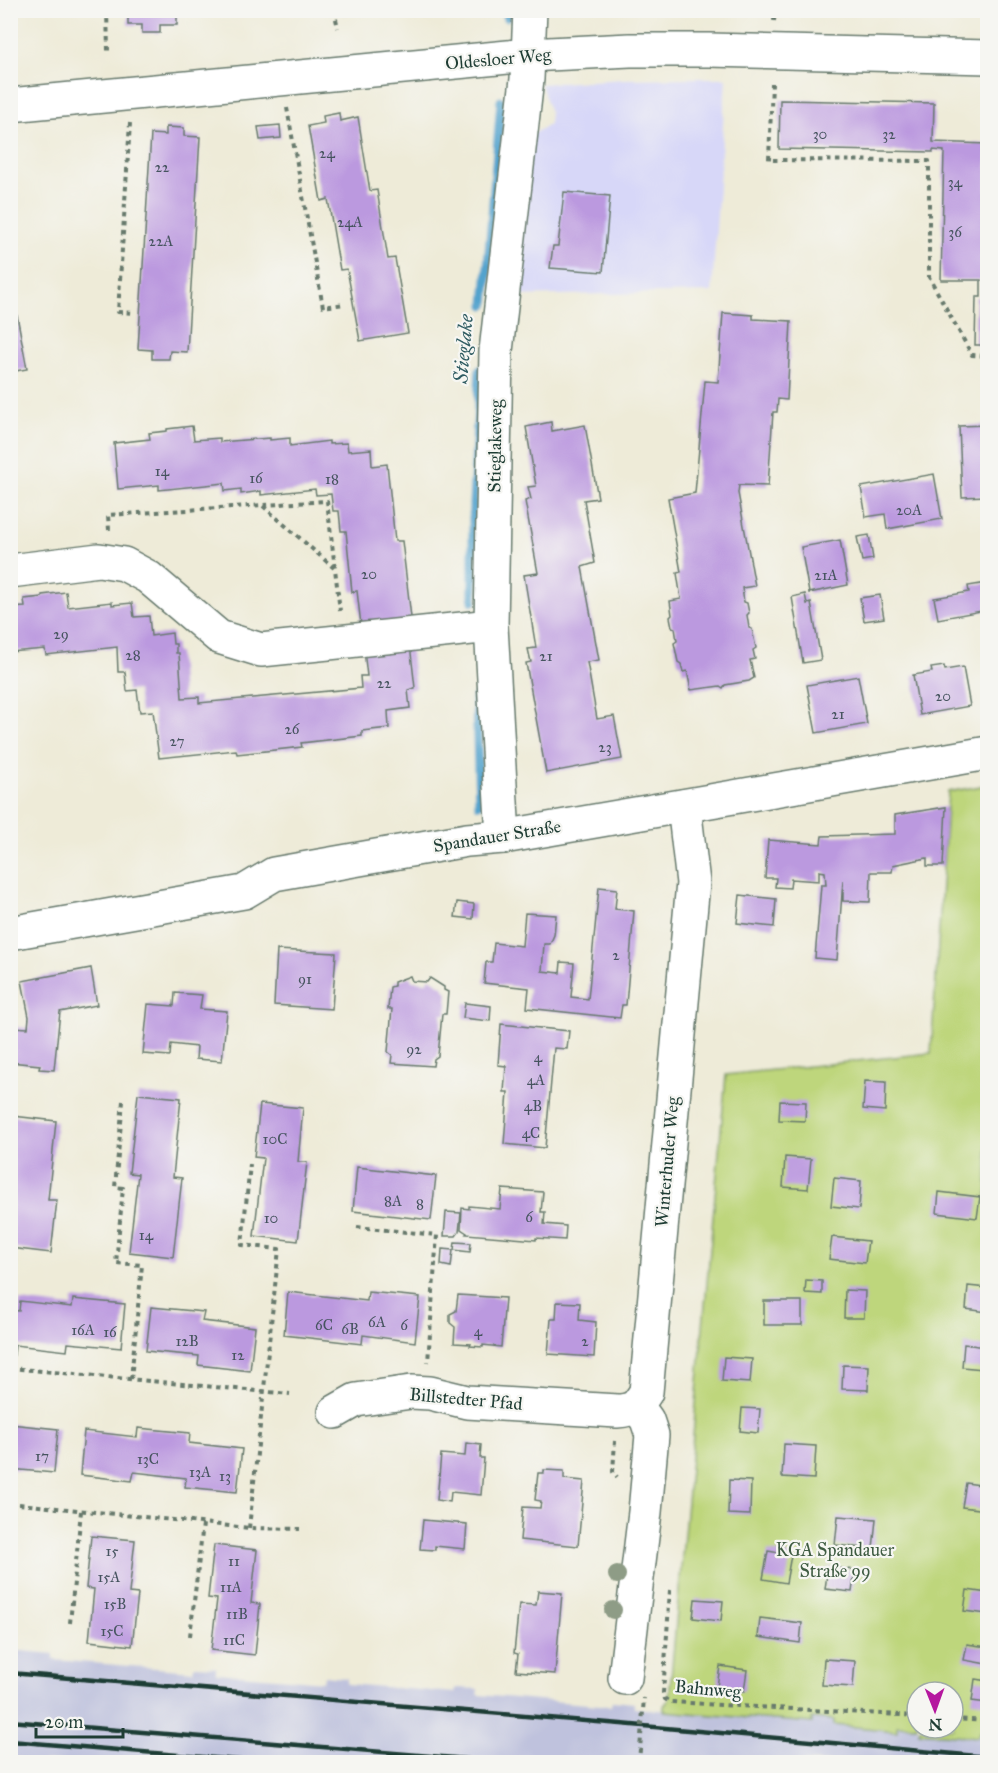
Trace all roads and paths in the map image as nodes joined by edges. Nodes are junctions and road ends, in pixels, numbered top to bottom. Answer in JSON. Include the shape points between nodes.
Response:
{"nodes":[{"id":1,"x":107,"y":10,"type":"edge"},
{"id":2,"x":334,"y":10,"type":"edge"},
{"id":3,"x":530,"y":10,"type":"edge"},
{"id":4,"x":338,"y":28,"type":"dead end"},
{"id":5,"x":108,"y":51,"type":"dead end"},
{"id":6,"x":528,"y":55,"type":"junction"},
{"id":7,"x":987,"y":57,"type":"edge"},
{"id":8,"x":772,"y":72,"type":"dead end"},
{"id":9,"x":286,"y":102,"type":"dead end"},
{"id":10,"x":10,"y":105,"type":"edge"},
{"id":11,"x":130,"y":117,"type":"dead end"},
{"id":12,"x":345,"y":304,"type":"dead end"},
{"id":13,"x":135,"y":313,"type":"dead end"},
{"id":14,"x":987,"y":356,"type":"edge"},
{"id":15,"x":262,"y":505,"type":"junction"},
{"id":16,"x":111,"y":562,"type":"junction"},
{"id":17,"x":335,"y":568,"type":"junction"},
{"id":18,"x":10,"y":571,"type":"edge"},
{"id":19,"x":491,"y":626,"type":"junction"},
{"id":20,"x":343,"y":642,"type":"junction"},
{"id":21,"x":987,"y":753,"type":"edge"},
{"id":22,"x":684,"y":806,"type":"junction"},
{"id":23,"x":503,"y":837,"type":"junction"},
{"id":24,"x":10,"y":933,"type":"edge"},
{"id":25,"x":123,"y":1101,"type":"dead end"},
{"id":26,"x":250,"y":1164,"type":"dead end"},
{"id":27,"x":357,"y":1227,"type":"dead end"},
{"id":28,"x":10,"y":1368,"type":"edge"},
{"id":29,"x":427,"y":1368,"type":"dead end"},
{"id":30,"x":131,"y":1379,"type":"junction"},
{"id":31,"x":264,"y":1391,"type":"junction"},
{"id":32,"x":290,"y":1394,"type":"dead end"},
{"id":33,"x":637,"y":1406,"type":"junction"},
{"id":34,"x":335,"y":1412,"type":"dead end"},
{"id":35,"x":10,"y":1503,"type":"edge"},
{"id":36,"x":81,"y":1511,"type":"junction"},
{"id":37,"x":203,"y":1523,"type":"junction"},
{"id":38,"x":249,"y":1528,"type":"junction"},
{"id":39,"x":300,"y":1529,"type":"dead end"},
{"id":40,"x":670,"y":1581,"type":"dead end"},
{"id":41,"x":70,"y":1623,"type":"dead end"},
{"id":42,"x":190,"y":1636,"type":"dead end"},
{"id":43,"x":635,"y":1688,"type":"joint"},
{"id":44,"x":905,"y":1715,"type":"edge"},
{"id":45,"x":965,"y":1720,"type":"edge"},
{"id":46,"x":987,"y":1721,"type":"edge"},
{"id":47,"x":639,"y":1762,"type":"edge"}],
"edges":[{"from":1,"to":5,"type":"path"},
{"from":2,"to":4,"type":"path"},
{"from":3,"to":6,"type":"street","name":"Stieglakeweg"},
{"from":6,"to":7,"type":"street","name":"Oldesloer Weg","via":[[709,50]]},
{"from":6,"to":10,"type":"street","name":"Oldesloer Weg"},
{"from":6,"to":19,"type":"street","name":"Stieglakeweg","via":[[496,351]]},
{"from":8,"to":14,"type":"path","via":[[769,160],[929,162],[928,278],[972,355]]},
{"from":9,"to":12,"type":"path","via":[[323,307]]},
{"from":11,"to":13,"type":"path","via":[[118,312]]},
{"from":15,"to":16,"type":"path","via":[[108,515]]},
{"from":15,"to":17,"type":"path"},
{"from":15,"to":17,"type":"path","via":[[327,501]]},
{"from":16,"to":18,"type":"street","via":[[99,560]]},
{"from":16,"to":20,"type":"street","via":[[124,564],[148,577],[219,637],[261,650]]},
{"from":17,"to":20,"type":"path"},
{"from":19,"to":20,"type":"street"},
{"from":19,"to":23,"type":"street","name":"Stieglakeweg"},
{"from":21,"to":22,"type":"street","name":"Spandauer Straße"},
{"from":22,"to":23,"type":"street","name":"Spandauer Straße"},
{"from":22,"to":33,"type":"street","name":"Winterhuder Weg","via":[[693,883],[646,1392]]},
{"from":23,"to":24,"type":"street","name":"Spandauer Straße","via":[[274,874],[244,892]]},
{"from":25,"to":30,"type":"path","via":[[115,1187],[123,1188],[116,1263],[142,1265]]},
{"from":26,"to":31,"type":"path","via":[[242,1245],[279,1249]]},
{"from":27,"to":29,"type":"path","via":[[437,1235]]},
{"from":28,"to":30,"type":"path"},
{"from":30,"to":31,"type":"path"},
{"from":31,"to":32,"type":"path"},
{"from":31,"to":38,"type":"path"},
{"from":33,"to":34,"type":"street","name":"Billstedter Pfad","via":[[617,1411],[467,1402],[411,1392],[356,1400]]},
{"from":33,"to":43,"type":"street","via":[[652,1435]]},
{"from":35,"to":36,"type":"path"},
{"from":36,"to":37,"type":"path"},
{"from":36,"to":41,"type":"path"},
{"from":37,"to":38,"type":"path"},
{"from":37,"to":42,"type":"path"},
{"from":38,"to":39,"type":"path"},
{"from":40,"to":44,"type":"path","name":"Bahnweg","via":[[663,1693],[670,1702]]},
{"from":43,"to":47,"type":"path","bridge":true},
{"from":45,"to":46,"type":"path"}]}
